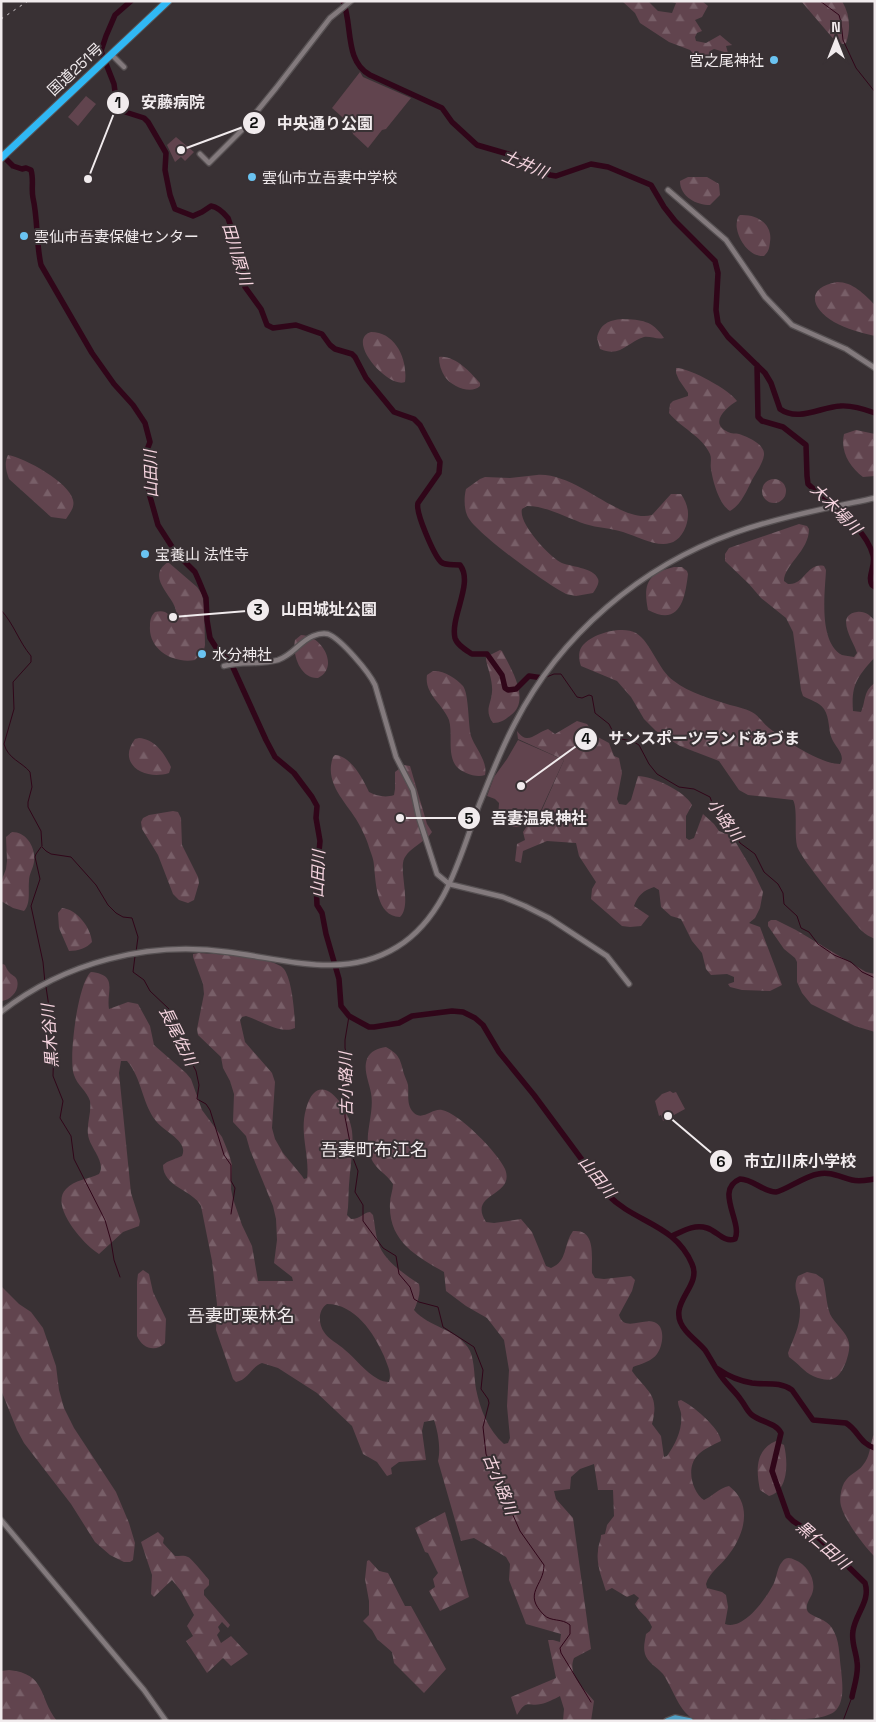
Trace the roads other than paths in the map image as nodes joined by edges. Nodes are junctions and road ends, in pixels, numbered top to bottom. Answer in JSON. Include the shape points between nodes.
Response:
{"nodes":[{"id":1,"x":168,"y":1,"type":"edge"},
{"id":2,"x":349,"y":3,"type":"edge"},
{"id":3,"x":107,"y":58,"type":"junction"},
{"id":4,"x":124,"y":67,"type":"dead end"},
{"id":5,"x":200,"y":154,"type":"dead end"},
{"id":6,"x":2,"y":157,"type":"edge"},
{"id":7,"x":668,"y":190,"type":"dead end"},
{"id":8,"x":875,"y":368,"type":"edge"},
{"id":9,"x":875,"y":498,"type":"edge"},
{"id":10,"x":226,"y":665,"type":"dead end"},
{"id":11,"x":449,"y":884,"type":"junction"},
{"id":12,"x":629,"y":984,"type":"dead end"},
{"id":13,"x":2,"y":1011,"type":"edge"},
{"id":14,"x":1,"y":1520,"type":"edge"},
{"id":15,"x":166,"y":1721,"type":"edge"},
{"id":16,"x":667,"y":1721,"type":"edge"},
{"id":17,"x":690,"y":1721,"type":"edge"}],
"edges":[{"from":1,"to":3,"type":"highway","name":"国道251号"},
{"from":2,"to":5,"type":"street","via":[[319,30],[237,135],[209,163]]},
{"from":3,"to":4,"type":"street"},
{"from":3,"to":6,"type":"highway","name":"国道251号"},
{"from":7,"to":8,"type":"street","via":[[726,240],[765,297],[792,325],[846,349]]},
{"from":9,"to":11,"type":"street","via":[[785,518],[715,540],[633,586],[593,619],[553,663],[515,722]]},
{"from":10,"to":11,"type":"street","via":[[276,660],[291,654],[306,640],[319,634],[329,635],[344,647],[376,685],[396,757],[413,790],[435,870]]},
{"from":11,"to":12,"type":"street","via":[[493,893],[536,911],[607,956]]},
{"from":11,"to":13,"type":"street","via":[[417,932],[396,948],[372,959],[346,965],[309,965],[226,951],[164,949],[82,966],[43,984]]},
{"from":14,"to":15,"type":"street","via":[[144,1690]]},
{"from":16,"to":17,"type":"main road","via":[[675,1718]]}]}
